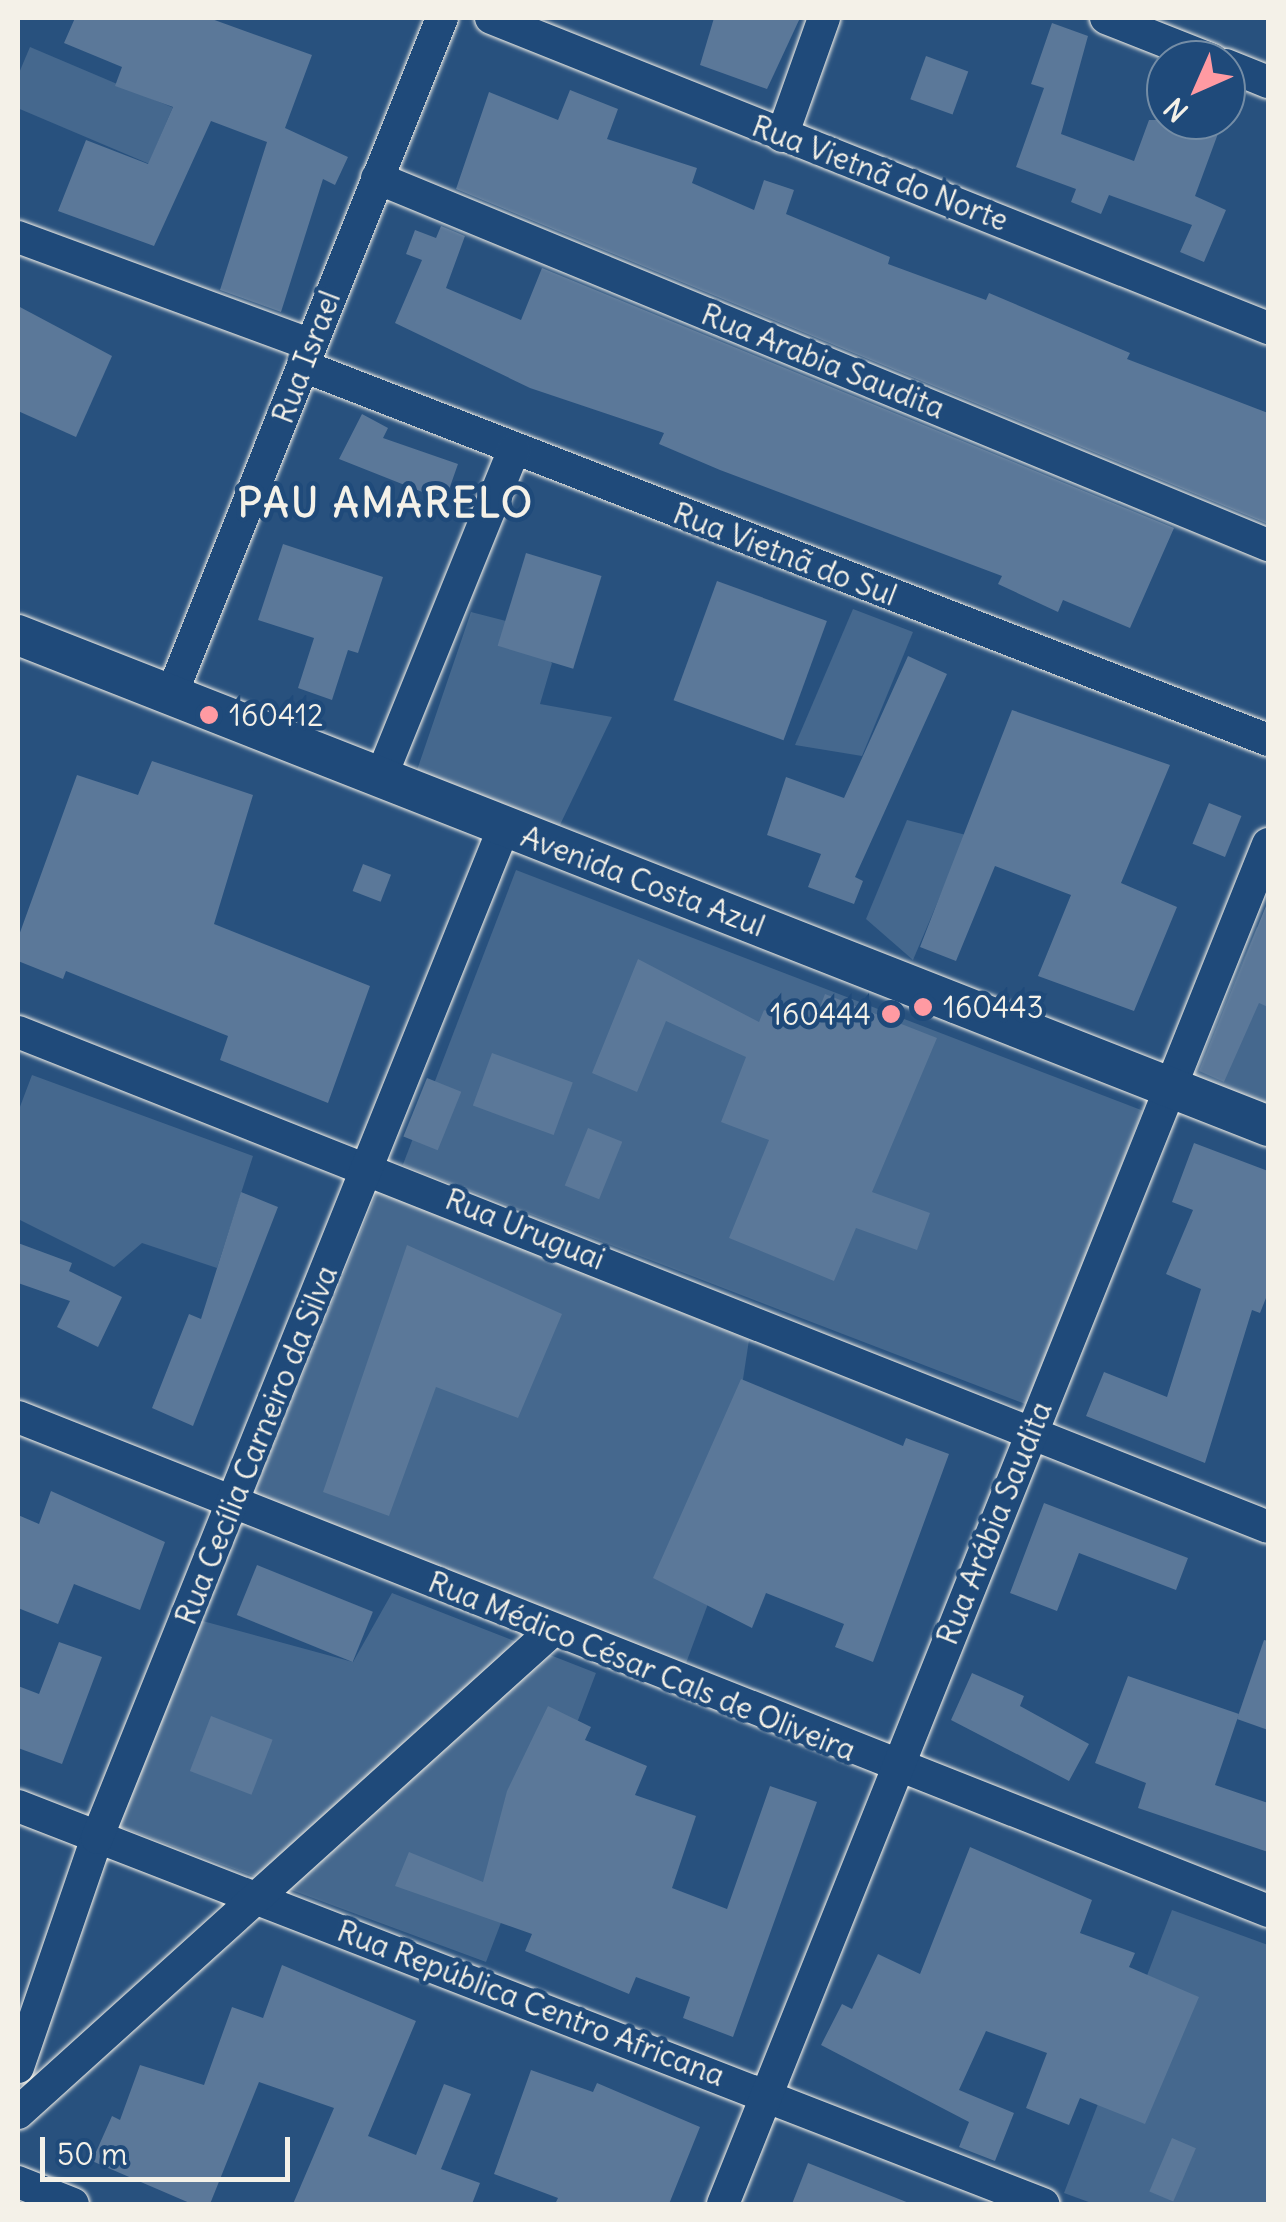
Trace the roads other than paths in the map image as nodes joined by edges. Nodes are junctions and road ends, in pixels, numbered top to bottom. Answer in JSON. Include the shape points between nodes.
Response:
{"nodes":[{"id":1,"x":442,"y":18,"type":"edge"},
{"id":2,"x":491,"y":18,"type":"edge"},
{"id":3,"x":824,"y":18,"type":"edge"},
{"id":4,"x":1106,"y":18,"type":"edge"},
{"id":5,"x":1162,"y":40,"type":"edge"},
{"id":6,"x":782,"y":136,"type":"junction"},
{"id":7,"x":377,"y":178,"type":"junction"},
{"id":8,"x":18,"y":237,"type":"edge"},
{"id":9,"x":1268,"y":328,"type":"edge"},
{"id":10,"x":307,"y":356,"type":"junction"},
{"id":11,"x":514,"y":450,"type":"junction"},
{"id":12,"x":1268,"y":544,"type":"edge"},
{"id":13,"x":18,"y":634,"type":"edge"},
{"id":14,"x":171,"y":696,"type":"junction"},
{"id":15,"x":1268,"y":740,"type":"edge"},
{"id":16,"x":380,"y":777,"type":"junction"},
{"id":17,"x":504,"y":827,"type":"junction"},
{"id":18,"x":1268,"y":844,"type":"edge"},
{"id":19,"x":18,"y":1032,"type":"edge"},
{"id":20,"x":1170,"y":1086,"type":"junction"},
{"id":21,"x":1268,"y":1126,"type":"edge"},
{"id":22,"x":370,"y":1166,"type":"junction"},
{"id":23,"x":18,"y":1417,"type":"edge"},
{"id":24,"x":1030,"y":1433,"type":"junction"},
{"id":25,"x":231,"y":1503,"type":"junction"},
{"id":26,"x":1268,"y":1527,"type":"edge"},
{"id":27,"x":553,"y":1630,"type":"junction"},
{"id":28,"x":896,"y":1766,"type":"junction"},
{"id":29,"x":18,"y":1806,"type":"edge"},
{"id":30,"x":97,"y":1838,"type":"junction"},
{"id":31,"x":257,"y":1897,"type":"junction"},
{"id":32,"x":1268,"y":1911,"type":"edge"},
{"id":33,"x":18,"y":2067,"type":"edge"},
{"id":34,"x":764,"y":2092,"type":"junction"},
{"id":35,"x":18,"y":2114,"type":"edge"},
{"id":36,"x":18,"y":2182,"type":"edge"},
{"id":37,"x":73,"y":2204,"type":"edge"},
{"id":38,"x":723,"y":2204,"type":"edge"},
{"id":39,"x":1043,"y":2204,"type":"edge"}],
"edges":[{"from":1,"to":7,"type":"street","name":"Rua Israel"},
{"from":2,"to":6,"type":"street","name":"Rua Vietnã do Norte"},
{"from":3,"to":6,"type":"street"},
{"from":4,"to":5,"type":"street"},
{"from":6,"to":9,"type":"street","name":"Rua Vietnã do Norte"},
{"from":7,"to":10,"type":"street","name":"Rua Israel"},
{"from":7,"to":12,"type":"street","name":"Rua Arabia Saudita"},
{"from":8,"to":10,"type":"street","name":"Rua Vietnã do Sul"},
{"from":10,"to":11,"type":"street","name":"Rua Vietnã do Sul"},
{"from":10,"to":14,"type":"street","name":"Rua Israel"},
{"from":11,"to":15,"type":"street","name":"Rua Vietnã do Sul"},
{"from":11,"to":16,"type":"street"},
{"from":13,"to":14,"type":"street","name":"Avenida Costa Azul"},
{"from":14,"to":16,"type":"street","name":"Avenida Costa Azul"},
{"from":16,"to":17,"type":"street","name":"Avenida Costa Azul"},
{"from":17,"to":20,"type":"street","name":"Avenida Costa Azul"},
{"from":17,"to":22,"type":"street","name":"Rua Cecília Carneiro da Silva"},
{"from":18,"to":20,"type":"street","name":"Rua Arábia Saudita"},
{"from":19,"to":22,"type":"street","name":"Rua Uruguai"},
{"from":20,"to":21,"type":"street","name":"Avenida Costa Azul"},
{"from":20,"to":24,"type":"street","name":"Rua Arábia Saudita"},
{"from":22,"to":24,"type":"street","name":"Rua Uruguai"},
{"from":22,"to":25,"type":"street","name":"Rua Cecília Carneiro da Silva"},
{"from":23,"to":25,"type":"street","name":"Rua Médico César Cals de Oliveira"},
{"from":24,"to":26,"type":"street","name":"Rua Uruguai"},
{"from":24,"to":28,"type":"street","name":"Rua Arábia Saudita"},
{"from":25,"to":27,"type":"street","name":"Rua Médico César Cals de Oliveira"},
{"from":25,"to":30,"type":"street","name":"Rua Cecília Carneiro da Silva"},
{"from":27,"to":28,"type":"street","name":"Rua Médico César Cals de Oliveira"},
{"from":27,"to":31,"type":"street"},
{"from":28,"to":32,"type":"street","name":"Rua Médico César Cals de Oliveira"},
{"from":28,"to":34,"type":"street","name":"Rua Arábia Saudita"},
{"from":29,"to":30,"type":"street","name":"Rua República Centro Africana"},
{"from":30,"to":31,"type":"street","name":"Rua República Centro Africana"},
{"from":30,"to":33,"type":"street","name":"Rua Cecília Carneiro da Silva"},
{"from":31,"to":34,"type":"street","name":"Rua República Centro Africana"},
{"from":31,"to":35,"type":"street"},
{"from":34,"to":38,"type":"street","name":"Rua Arábia Saudita"},
{"from":34,"to":39,"type":"street","name":"Rua República Centro Africana"},
{"from":36,"to":37,"type":"street"}]}
